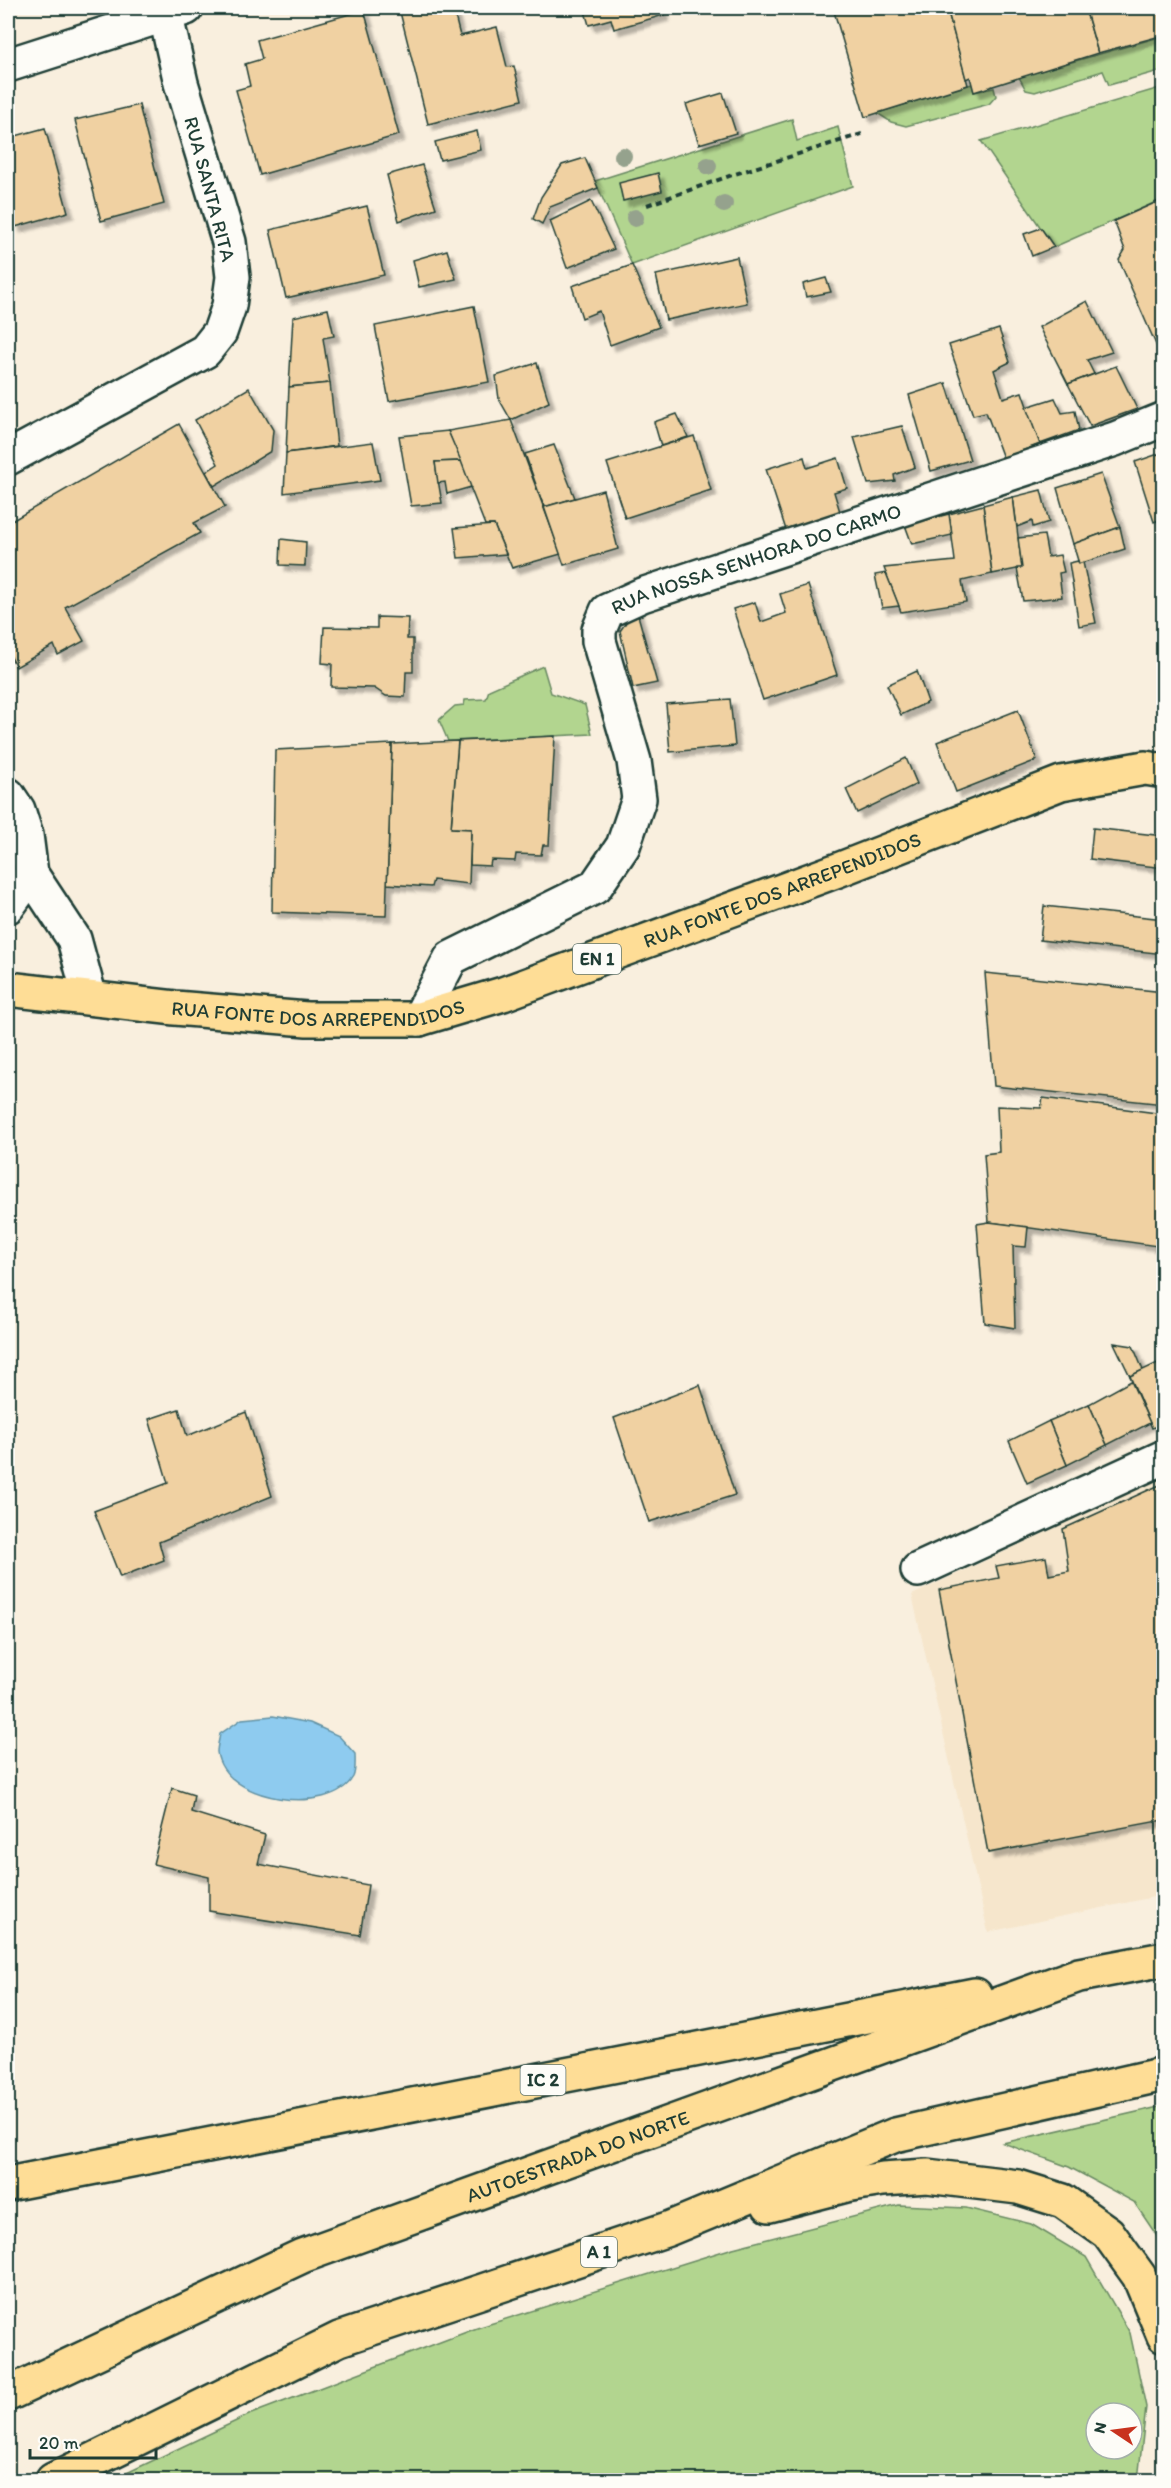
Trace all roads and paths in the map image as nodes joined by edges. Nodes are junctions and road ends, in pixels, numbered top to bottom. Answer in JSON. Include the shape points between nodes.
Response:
{"nodes":[{"id":1,"x":172,"y":10,"type":"edge"},
{"id":2,"x":8,"y":65,"type":"edge"},
{"id":3,"x":865,"y":133,"type":"dead end"},
{"id":4,"x":647,"y":205,"type":"dead end"},
{"id":5,"x":1164,"y":419,"type":"edge"},
{"id":6,"x":8,"y":458,"type":"edge"},
{"id":7,"x":1164,"y":771,"type":"edge"},
{"id":8,"x":8,"y":795,"type":"edge"},
{"id":9,"x":31,"y":874,"type":"junction"},
{"id":10,"x":8,"y":906,"type":"edge"},
{"id":11,"x":8,"y":989,"type":"edge"},
{"id":12,"x":90,"y":998,"type":"junction"},
{"id":13,"x":418,"y":1019,"type":"junction"},
{"id":14,"x":1164,"y":1457,"type":"edge"},
{"id":15,"x":918,"y":1570,"type":"dead end"},
{"id":16,"x":1164,"y":1959,"type":"edge"},
{"id":17,"x":1079,"y":1975,"type":"junction"},
{"id":18,"x":1164,"y":2074,"type":"edge"},
{"id":19,"x":8,"y":2184,"type":"edge"},
{"id":20,"x":668,"y":2229,"type":"junction"},
{"id":21,"x":1164,"y":2336,"type":"edge"},
{"id":22,"x":8,"y":2394,"type":"edge"},
{"id":23,"x":53,"y":2481,"type":"edge"}],
"edges":[{"from":1,"to":2,"type":"street"},
{"from":1,"to":6,"type":"street","name":"RUA SANTA RITA","via":[[181,83],[229,242],[233,277],[220,332],[205,351]]},
{"from":3,"to":4,"type":"path"},
{"from":5,"to":13,"type":"street","name":"RUA NOSSA SENHORA DO CARMO","via":[[1115,439],[642,595],[607,611],[599,641],[634,761],[639,799],[623,846],[595,887],[451,958]]},
{"from":7,"to":13,"type":"main road","name":"RUA FONTE DOS ARREPENDIDOS","number":"EN 1","via":[[1145,768],[1061,783],[514,990]]},
{"from":8,"to":9,"type":"street","via":[[26,835]]},
{"from":9,"to":10,"type":"street"},
{"from":9,"to":12,"type":"street","via":[[74,939]]},
{"from":11,"to":12,"type":"main road","name":"RUA FONTE DOS ARREPENDIDOS","number":"EN 1"},
{"from":12,"to":13,"type":"main road","name":"RUA FONTE DOS ARREPENDIDOS","number":"EN 1","via":[[307,1019]]},
{"from":14,"to":15,"type":"street"},
{"from":16,"to":17,"type":"main road","name":"AUTOESTRADA DO NORTE"},
{"from":17,"to":19,"type":"main road","number":"IC 2"},
{"from":17,"to":22,"type":"main road","name":"AUTOESTRADA DO NORTE","via":[[302,2256]]},
{"from":18,"to":20,"type":"main road","number":"A 1","via":[[895,2135]]},
{"from":20,"to":21,"type":"main road","via":[[883,2179],[927,2176],[1018,2187],[1063,2201],[1108,2233],[1139,2276]]},
{"from":20,"to":23,"type":"main road","number":"A 1","via":[[339,2339]]}]}
